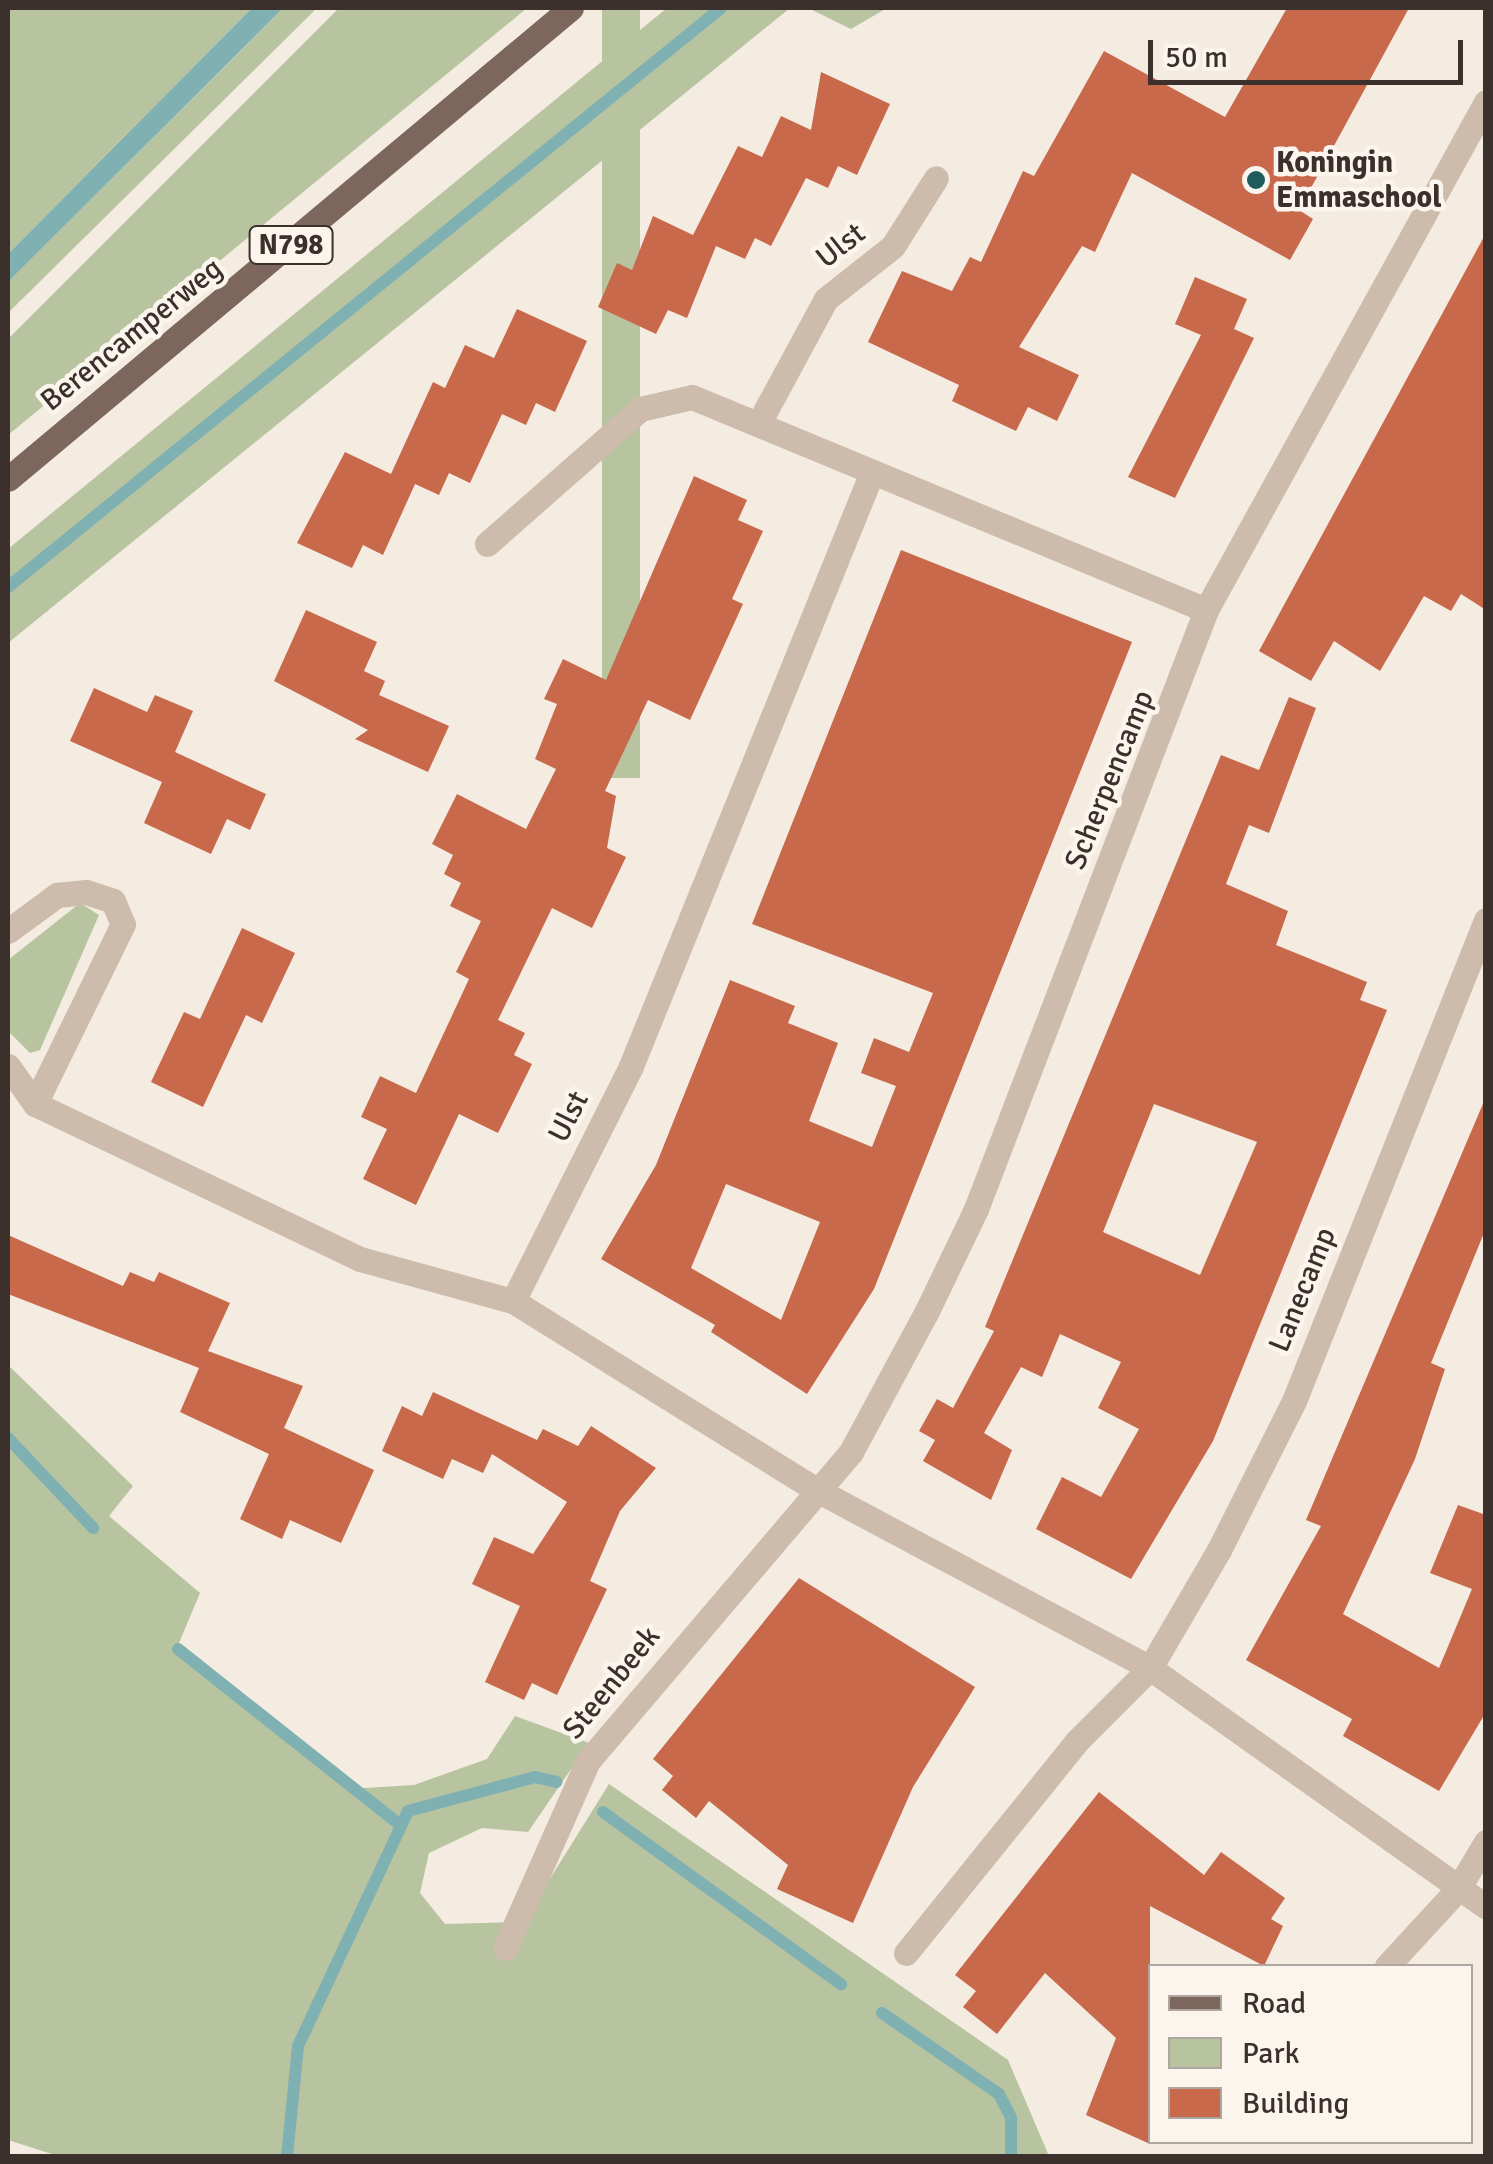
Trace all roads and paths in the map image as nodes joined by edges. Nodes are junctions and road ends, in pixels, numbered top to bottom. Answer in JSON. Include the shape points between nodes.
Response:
{"nodes":[{"id":1,"x":572,"y":8,"type":"edge"},
{"id":2,"x":1486,"y":102,"type":"edge"},
{"id":3,"x":936,"y":178,"type":"dead end"},
{"id":4,"x":760,"y":419,"type":"junction"},
{"id":5,"x":870,"y":477,"type":"junction"},
{"id":6,"x":8,"y":479,"type":"edge"},
{"id":7,"x":487,"y":544,"type":"dead end"},
{"id":8,"x":1206,"y":610,"type":"junction"},
{"id":9,"x":1486,"y":920,"type":"edge"},
{"id":10,"x":8,"y":931,"type":"edge"},
{"id":11,"x":8,"y":1066,"type":"edge"},
{"id":12,"x":34,"y":1104,"type":"junction"},
{"id":13,"x":513,"y":1301,"type":"junction"},
{"id":14,"x":815,"y":1489,"type":"junction"},
{"id":15,"x":1150,"y":1668,"type":"junction"},
{"id":16,"x":1486,"y":1842,"type":"edge"},
{"id":17,"x":1458,"y":1889,"type":"junction"},
{"id":18,"x":1486,"y":1908,"type":"edge"},
{"id":19,"x":505,"y":1948,"type":"dead end"},
{"id":20,"x":906,"y":1953,"type":"dead end"},
{"id":21,"x":1389,"y":1964,"type":"edge"}],
"edges":[{"from":1,"to":6,"type":"main road","name":"Berencamperweg","number":"N798"},
{"from":2,"to":8,"type":"street","name":"Scherpencamp"},
{"from":3,"to":4,"type":"street","name":"Ulst","via":[[893,246],[826,299]]},
{"from":4,"to":5,"type":"street"},
{"from":4,"to":7,"type":"street","via":[[692,397],[640,410]]},
{"from":5,"to":8,"type":"street"},
{"from":5,"to":13,"type":"street","name":"Ulst","via":[[632,1066]]},
{"from":8,"to":14,"type":"street","name":"Scherpencamp","via":[[976,1209],[851,1452]]},
{"from":9,"to":15,"type":"street","name":"Lanecamp","via":[[1294,1400]]},
{"from":10,"to":12,"type":"street","via":[[57,896],[86,892],[113,901],[123,924]]},
{"from":11,"to":12,"type":"street"},
{"from":12,"to":13,"type":"street","via":[[360,1258]]},
{"from":13,"to":14,"type":"street"},
{"from":14,"to":15,"type":"street"},
{"from":14,"to":19,"type":"street","name":"Steenbeek","via":[[588,1762]]},
{"from":15,"to":17,"type":"street"},
{"from":15,"to":20,"type":"street","via":[[1076,1742]]},
{"from":16,"to":17,"type":"street"},
{"from":17,"to":18,"type":"street"},
{"from":17,"to":21,"type":"street"}]}
